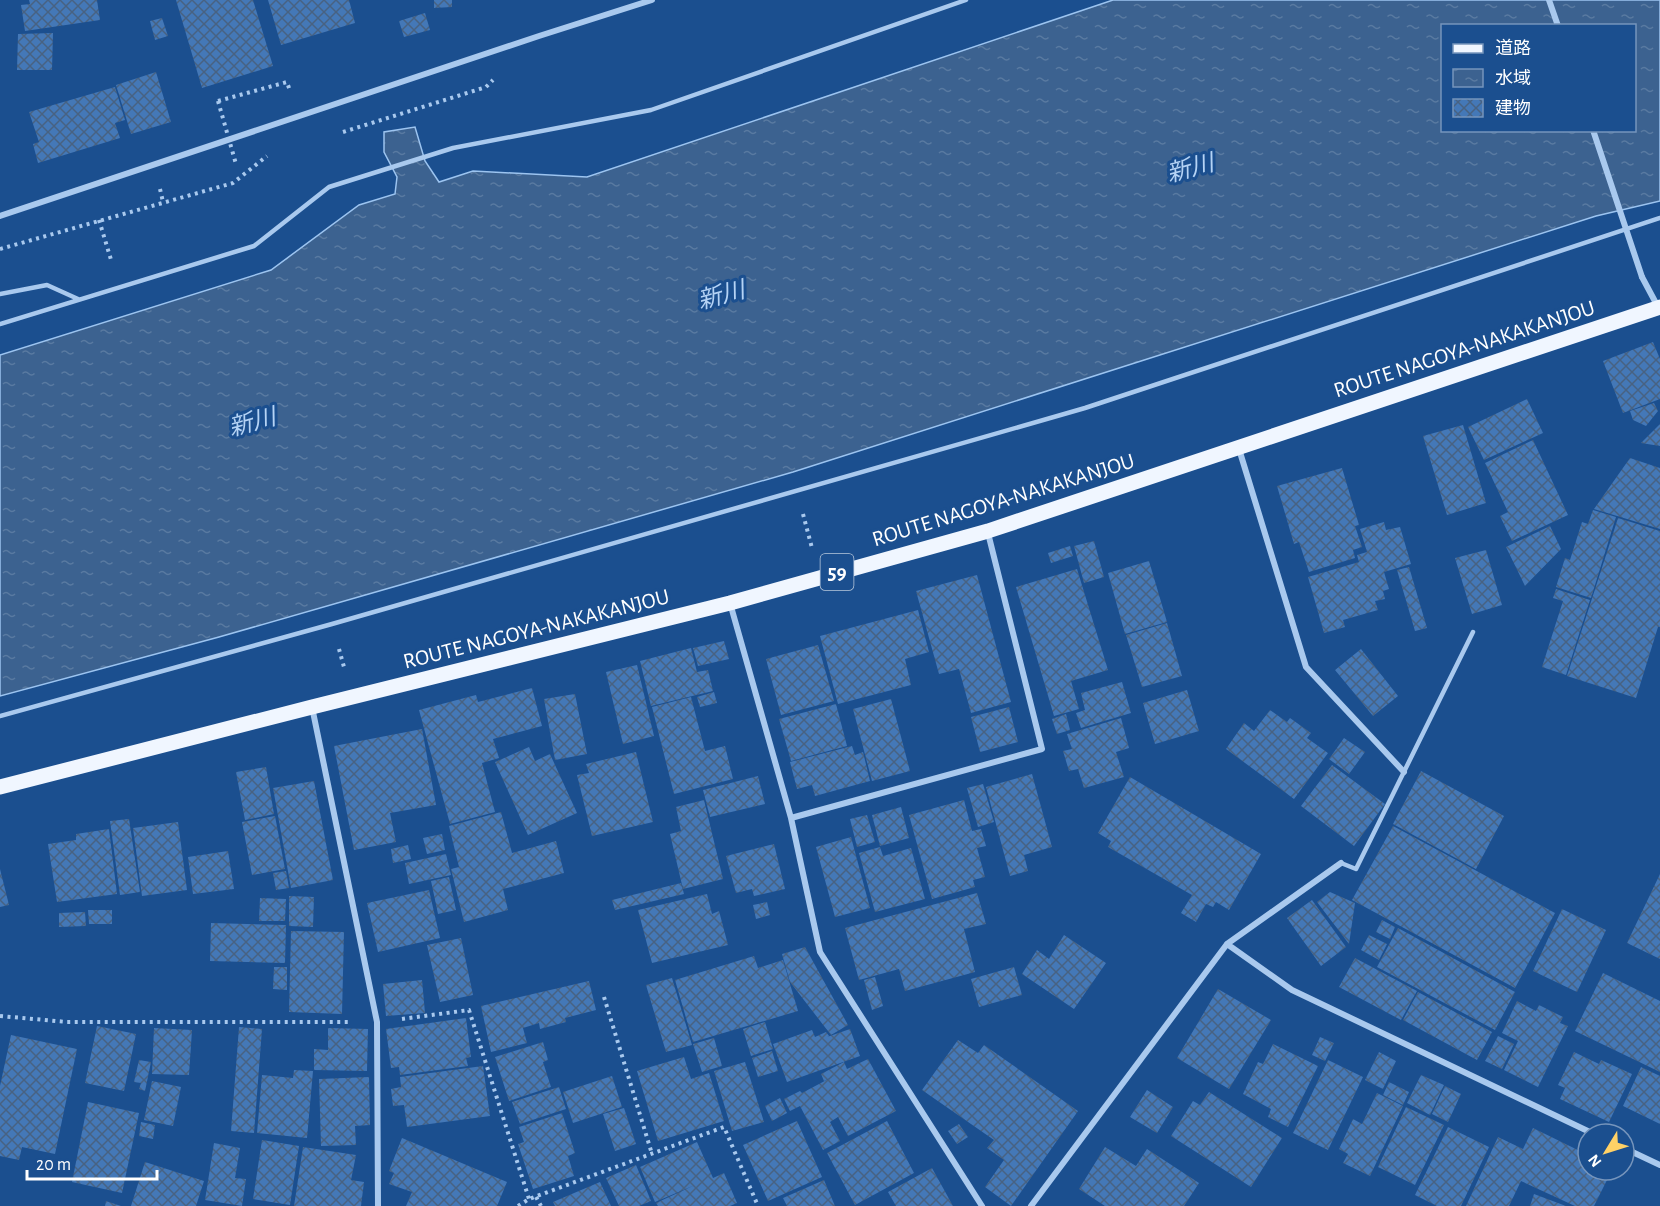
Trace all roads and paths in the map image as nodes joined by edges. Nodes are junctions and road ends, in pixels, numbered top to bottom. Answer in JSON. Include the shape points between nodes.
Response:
{"nodes":[{"id":1,"x":652,"y":0,"type":"edge"},
{"id":2,"x":966,"y":0,"type":"edge"},
{"id":3,"x":1549,"y":0,"type":"edge"},
{"id":4,"x":1557,"y":24,"type":"edge"},
{"id":5,"x":494,"y":80,"type":"dead end"},
{"id":6,"x":290,"y":91,"type":"dead end"},
{"id":7,"x":1594,"y":132,"type":"edge"},
{"id":8,"x":333,"y":135,"type":"dead end"},
{"id":9,"x":267,"y":156,"type":"dead end"},
{"id":10,"x":236,"y":164,"type":"dead end"},
{"id":11,"x":0,"y":216,"type":"edge"},
{"id":12,"x":1660,"y":218,"type":"edge"},
{"id":13,"x":99,"y":220,"type":"junction"},
{"id":14,"x":0,"y":249,"type":"edge"},
{"id":15,"x":119,"y":287,"type":"junction"},
{"id":16,"x":0,"y":294,"type":"edge"},
{"id":17,"x":79,"y":300,"type":"junction"},
{"id":18,"x":1659,"y":307,"type":"edge"},
{"id":19,"x":0,"y":324,"type":"edge"},
{"id":20,"x":1238,"y":447,"type":"junction"},
{"id":21,"x":796,"y":490,"type":"junction"},
{"id":22,"x":988,"y":531,"type":"junction"},
{"id":23,"x":820,"y":577,"type":"junction"},
{"id":24,"x":730,"y":603,"type":"junction"},
{"id":25,"x":332,"y":624,"type":"junction"},
{"id":26,"x":1473,"y":632,"type":"dead end"},
{"id":27,"x":352,"y":697,"type":"junction"},
{"id":28,"x":312,"y":707,"type":"junction"},
{"id":29,"x":0,"y":716,"type":"edge"},
{"id":30,"x":1404,"y":772,"type":"junction"},
{"id":31,"x":0,"y":787,"type":"edge"},
{"id":32,"x":791,"y":818,"type":"junction"},
{"id":33,"x":1341,"y":863,"type":"joint"},
{"id":34,"x":1227,"y":944,"type":"junction"},
{"id":35,"x":604,"y":997,"type":"dead end"},
{"id":36,"x":0,"y":1016,"type":"edge"},
{"id":37,"x":377,"y":1022,"type":"junction"},
{"id":38,"x":1576,"y":1125,"type":"edge"},
{"id":39,"x":652,"y":1154,"type":"junction"},
{"id":40,"x":1636,"y":1154,"type":"edge"},
{"id":41,"x":1660,"y":1165,"type":"edge"},
{"id":42,"x":536,"y":1197,"type":"junction"},
{"id":43,"x":529,"y":1200,"type":"junction"},
{"id":44,"x":378,"y":1206,"type":"edge"},
{"id":45,"x":518,"y":1206,"type":"edge"},
{"id":46,"x":541,"y":1206,"type":"edge"},
{"id":47,"x":758,"y":1206,"type":"edge"},
{"id":48,"x":981,"y":1206,"type":"edge"},
{"id":49,"x":1031,"y":1206,"type":"edge"}],
"edges":[{"from":1,"to":11,"type":"street"},
{"from":2,"to":15,"type":"lane","via":[[651,110],[453,148],[329,187],[254,246]]},
{"from":3,"to":4,"type":"street"},
{"from":5,"to":8,"type":"path","via":[[486,87]]},
{"from":6,"to":10,"type":"path","bridge":true,"via":[[287,82],[218,101]]},
{"from":7,"to":18,"type":"street","bridge":true,"via":[[1642,277]]},
{"from":9,"to":13,"type":"path","via":[[233,183]]},
{"from":12,"to":21,"type":"lane","via":[[1085,408]]},
{"from":13,"to":14,"type":"path"},
{"from":13,"to":15,"type":"path"},
{"from":15,"to":17,"type":"lane"},
{"from":16,"to":17,"type":"lane","via":[[46,285]]},
{"from":17,"to":19,"type":"lane"},
{"from":18,"to":20,"type":"main road","name":"ROUTE NAGOYA-NAKAKANJOU","number":"59"},
{"from":20,"to":22,"type":"main road","name":"ROUTE NAGOYA-NAKAKANJOU","number":"59"},
{"from":20,"to":30,"type":"street","via":[[1306,667]]},
{"from":21,"to":23,"type":"path"},
{"from":21,"to":25,"type":"lane"},
{"from":22,"to":23,"type":"main road","name":"ROUTE NAGOYA-NAKAKANJOU","number":"59"},
{"from":22,"to":32,"type":"street","via":[[1042,749]]},
{"from":23,"to":24,"type":"main road","name":"ROUTE NAGOYA-NAKAKANJOU","number":"59"},
{"from":24,"to":27,"type":"main road","name":"ROUTE NAGOYA-NAKAKANJOU","number":"59"},
{"from":24,"to":32,"type":"street"},
{"from":25,"to":27,"type":"path"},
{"from":25,"to":29,"type":"lane"},
{"from":26,"to":30,"type":"lane"},
{"from":27,"to":28,"type":"main road","name":"ROUTE NAGOYA-NAKAKANJOU","number":"59"},
{"from":28,"to":31,"type":"main road","name":"ROUTE NAGOYA-NAKAKANJOU","number":"59"},
{"from":28,"to":37,"type":"street"},
{"from":30,"to":33,"type":"lane","via":[[1356,869]]},
{"from":32,"to":48,"type":"street","via":[[820,952]]},
{"from":33,"to":34,"type":"street"},
{"from":34,"to":38,"type":"street","via":[[1292,990]]},
{"from":34,"to":49,"type":"street"},
{"from":35,"to":39,"type":"path"},
{"from":36,"to":37,"type":"path","via":[[67,1022]]},
{"from":37,"to":43,"type":"path","via":[[469,1010]]},
{"from":37,"to":44,"type":"street"},
{"from":39,"to":42,"type":"path"},
{"from":39,"to":47,"type":"path","via":[[724,1127]]},
{"from":40,"to":41,"type":"street"},
{"from":42,"to":43,"type":"path"},
{"from":42,"to":46,"type":"path"},
{"from":43,"to":45,"type":"path"}]}
